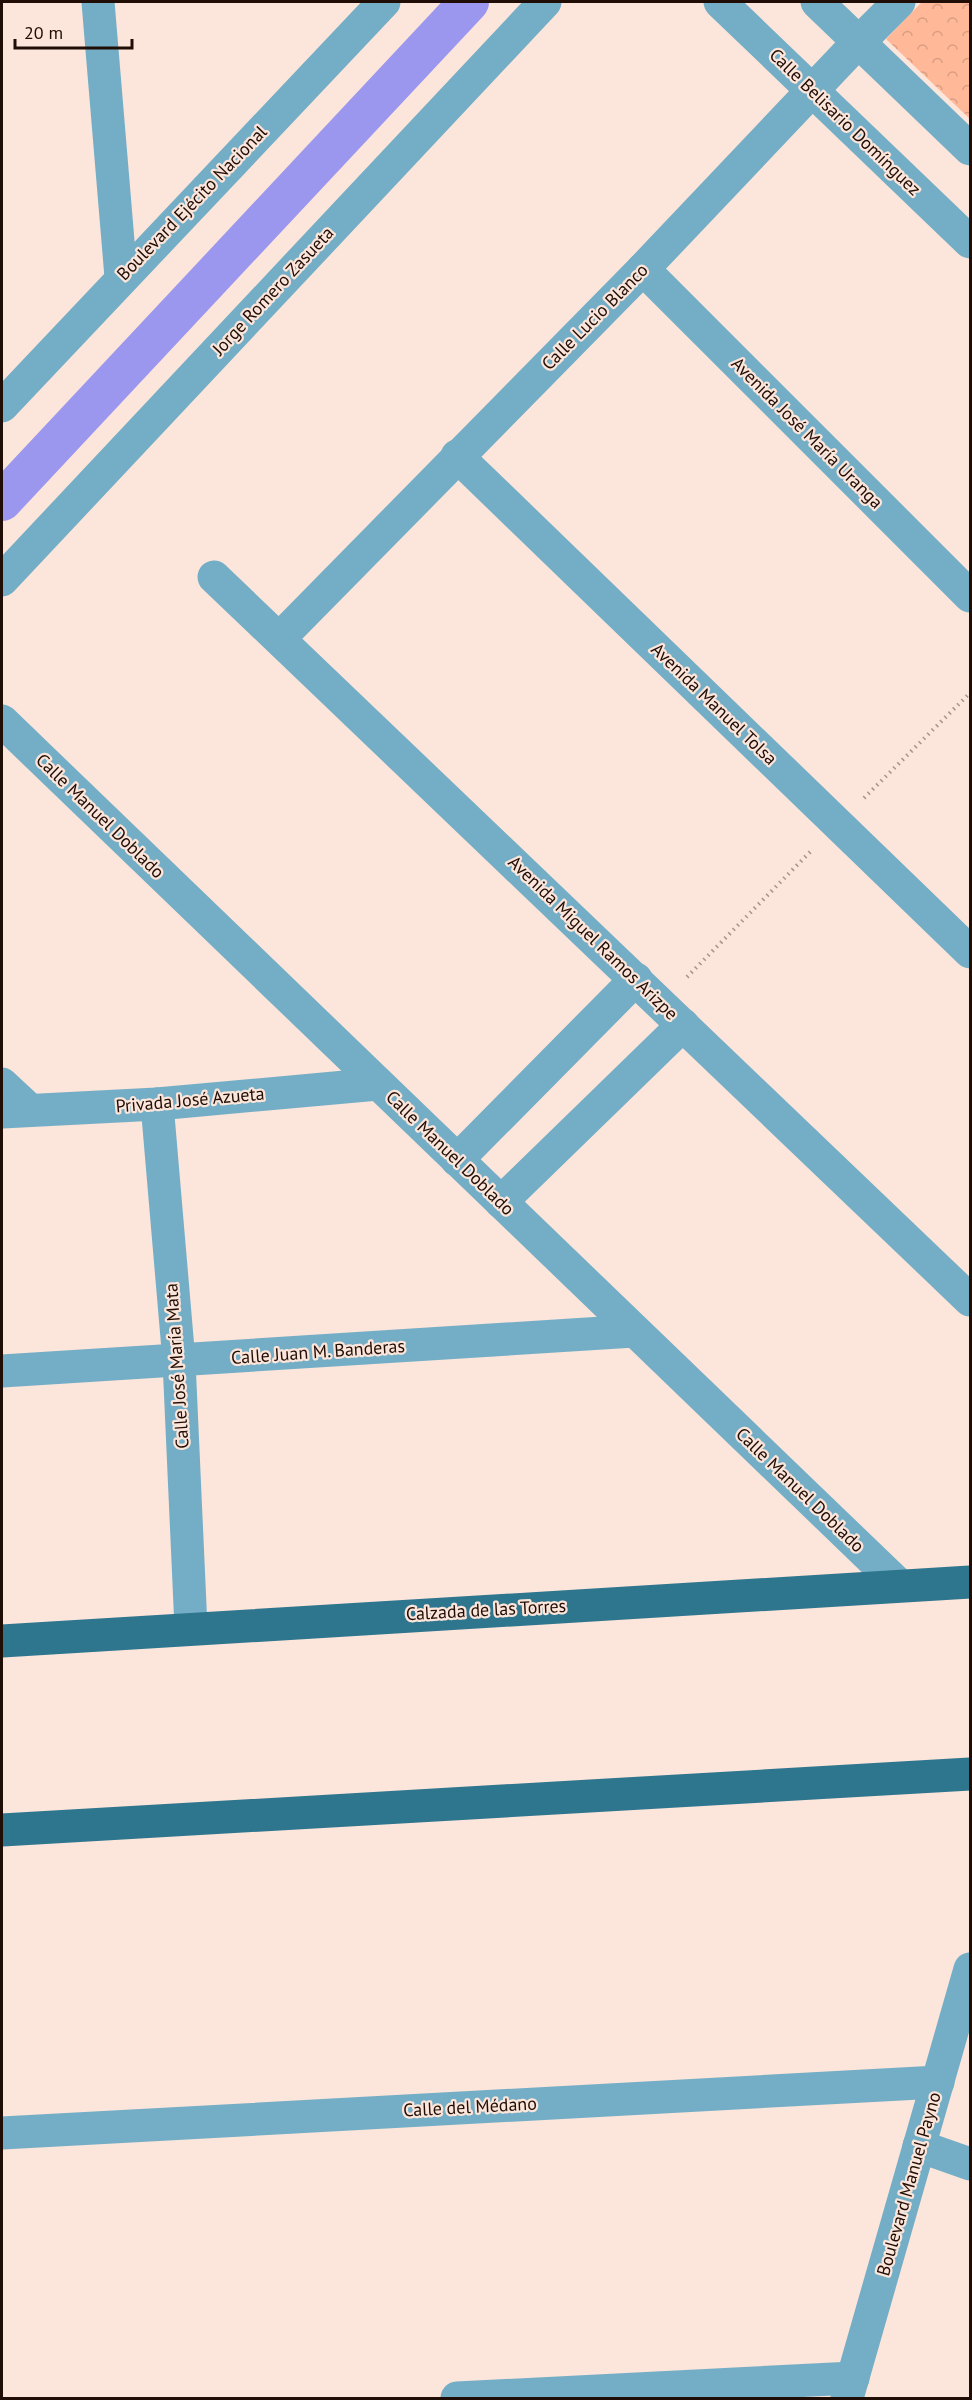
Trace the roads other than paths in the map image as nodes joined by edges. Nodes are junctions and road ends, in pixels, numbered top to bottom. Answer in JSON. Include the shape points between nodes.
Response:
{"nodes":[{"id":1,"x":98,"y":2,"type":"edge"},
{"id":2,"x":384,"y":2,"type":"edge"},
{"id":3,"x":545,"y":2,"type":"edge"},
{"id":4,"x":720,"y":2,"type":"edge"},
{"id":5,"x":817,"y":2,"type":"edge"},
{"id":6,"x":899,"y":2,"type":"edge"},
{"id":7,"x":861,"y":40,"type":"junction"},
{"id":8,"x":816,"y":86,"type":"junction"},
{"id":9,"x":970,"y":149,"type":"edge"},
{"id":10,"x":970,"y":242,"type":"edge"},
{"id":11,"x":643,"y":269,"type":"junction"},
{"id":12,"x":121,"y":277,"type":"junction"},
{"id":13,"x":2,"y":406,"type":"edge"},
{"id":14,"x":457,"y":456,"type":"junction"},
{"id":15,"x":214,"y":577,"type":"dead end"},
{"id":16,"x":2,"y":580,"type":"edge"},
{"id":17,"x":970,"y":596,"type":"edge"},
{"id":18,"x":280,"y":638,"type":"junction"},
{"id":19,"x":2,"y":721,"type":"edge"},
{"id":20,"x":970,"y":952,"type":"edge"},
{"id":21,"x":636,"y":980,"type":"junction"},
{"id":22,"x":683,"y":1024,"type":"junction"},
{"id":23,"x":2,"y":1084,"type":"edge"},
{"id":24,"x":378,"y":1084,"type":"junction"},
{"id":25,"x":157,"y":1104,"type":"junction"},
{"id":26,"x":16,"y":1111,"type":"edge"},
{"id":27,"x":457,"y":1161,"type":"junction"},
{"id":28,"x":501,"y":1202,"type":"junction"},
{"id":29,"x":970,"y":1300,"type":"edge"},
{"id":30,"x":634,"y":1331,"type":"junction"},
{"id":31,"x":179,"y":1361,"type":"junction"},
{"id":32,"x":2,"y":1371,"type":"edge"},
{"id":33,"x":970,"y":1582,"type":"edge"},
{"id":34,"x":898,"y":1585,"type":"junction"},
{"id":35,"x":191,"y":1628,"type":"junction"},
{"id":36,"x":2,"y":1641,"type":"edge"},
{"id":37,"x":970,"y":1774,"type":"edge"},
{"id":38,"x":2,"y":1830,"type":"edge"},
{"id":39,"x":970,"y":1969,"type":"edge"},
{"id":40,"x":938,"y":2082,"type":"junction"},
{"id":41,"x":2,"y":2133,"type":"edge"},
{"id":42,"x":919,"y":2146,"type":"junction"},
{"id":43,"x":970,"y":2164,"type":"edge"},
{"id":44,"x":850,"y":2388,"type":"edge"},
{"id":45,"x":457,"y":2398,"type":"edge"}],
"edges":[{"from":1,"to":12,"type":"street"},
{"from":2,"to":12,"type":"street","name":"Boulevard Ejécito Nacional"},
{"from":3,"to":16,"type":"street","name":"Jorge Romero Zasueta"},
{"from":4,"to":8,"type":"street","name":"Calle Belisario Domínguez"},
{"from":5,"to":7,"type":"street"},
{"from":6,"to":7,"type":"street","name":"Calle Lucio Blanco"},
{"from":7,"to":8,"type":"street","name":"Calle Lucio Blanco"},
{"from":7,"to":9,"type":"street"},
{"from":8,"to":10,"type":"street","name":"Calle Belisario Domínguez"},
{"from":8,"to":11,"type":"street","name":"Calle Lucio Blanco"},
{"from":11,"to":14,"type":"street","name":"Calle Lucio Blanco"},
{"from":11,"to":17,"type":"street","name":"Avenida José María Uranga"},
{"from":12,"to":13,"type":"street","name":"Boulevard Ejécito Nacional"},
{"from":14,"to":18,"type":"street","name":"Calle Lucio Blanco"},
{"from":14,"to":20,"type":"street","name":"Avenida Manuel Tolsa"},
{"from":15,"to":18,"type":"street","name":"Avenida Miguel Ramos Arizpe"},
{"from":18,"to":21,"type":"street","name":"Avenida Miguel Ramos Arizpe"},
{"from":19,"to":24,"type":"street","name":"Calle Manuel Doblado"},
{"from":21,"to":22,"type":"street","name":"Avenida Miguel Ramos Arizpe"},
{"from":21,"to":27,"type":"street"},
{"from":22,"to":28,"type":"street"},
{"from":22,"to":29,"type":"street","name":"Avenida Miguel Ramos Arizpe"},
{"from":23,"to":26,"type":"street"},
{"from":24,"to":25,"type":"street","name":"Privada José Azueta"},
{"from":24,"to":27,"type":"street","name":"Calle Manuel Doblado"},
{"from":25,"to":26,"type":"street","name":"Privada José Azueta"},
{"from":25,"to":31,"type":"street","name":"Calle José María Mata"},
{"from":27,"to":28,"type":"street","name":"Calle Manuel Doblado"},
{"from":28,"to":30,"type":"street","name":"Calle Manuel Doblado"},
{"from":30,"to":31,"type":"street","name":"Calle Juan M. Banderas"},
{"from":30,"to":34,"type":"street","name":"Calle Manuel Doblado"},
{"from":31,"to":32,"type":"street","name":"Calle Juan M. Banderas"},
{"from":31,"to":35,"type":"street","name":"Calle José María Mata"},
{"from":33,"to":34,"type":"main road","name":"Calzada de las Torres"},
{"from":34,"to":35,"type":"main road","name":"Calzada de las Torres"},
{"from":35,"to":36,"type":"main road","name":"Calzada de las Torres"},
{"from":37,"to":38,"type":"main road"},
{"from":39,"to":40,"type":"street","name":"Boulevard Manuel Payno"},
{"from":40,"to":41,"type":"street","name":"Calle del Médano"},
{"from":40,"to":42,"type":"street","name":"Boulevard Manuel Payno"},
{"from":42,"to":43,"type":"street"},
{"from":42,"to":44,"type":"street","name":"Boulevard Manuel Payno"},
{"from":44,"to":45,"type":"street"}]}
